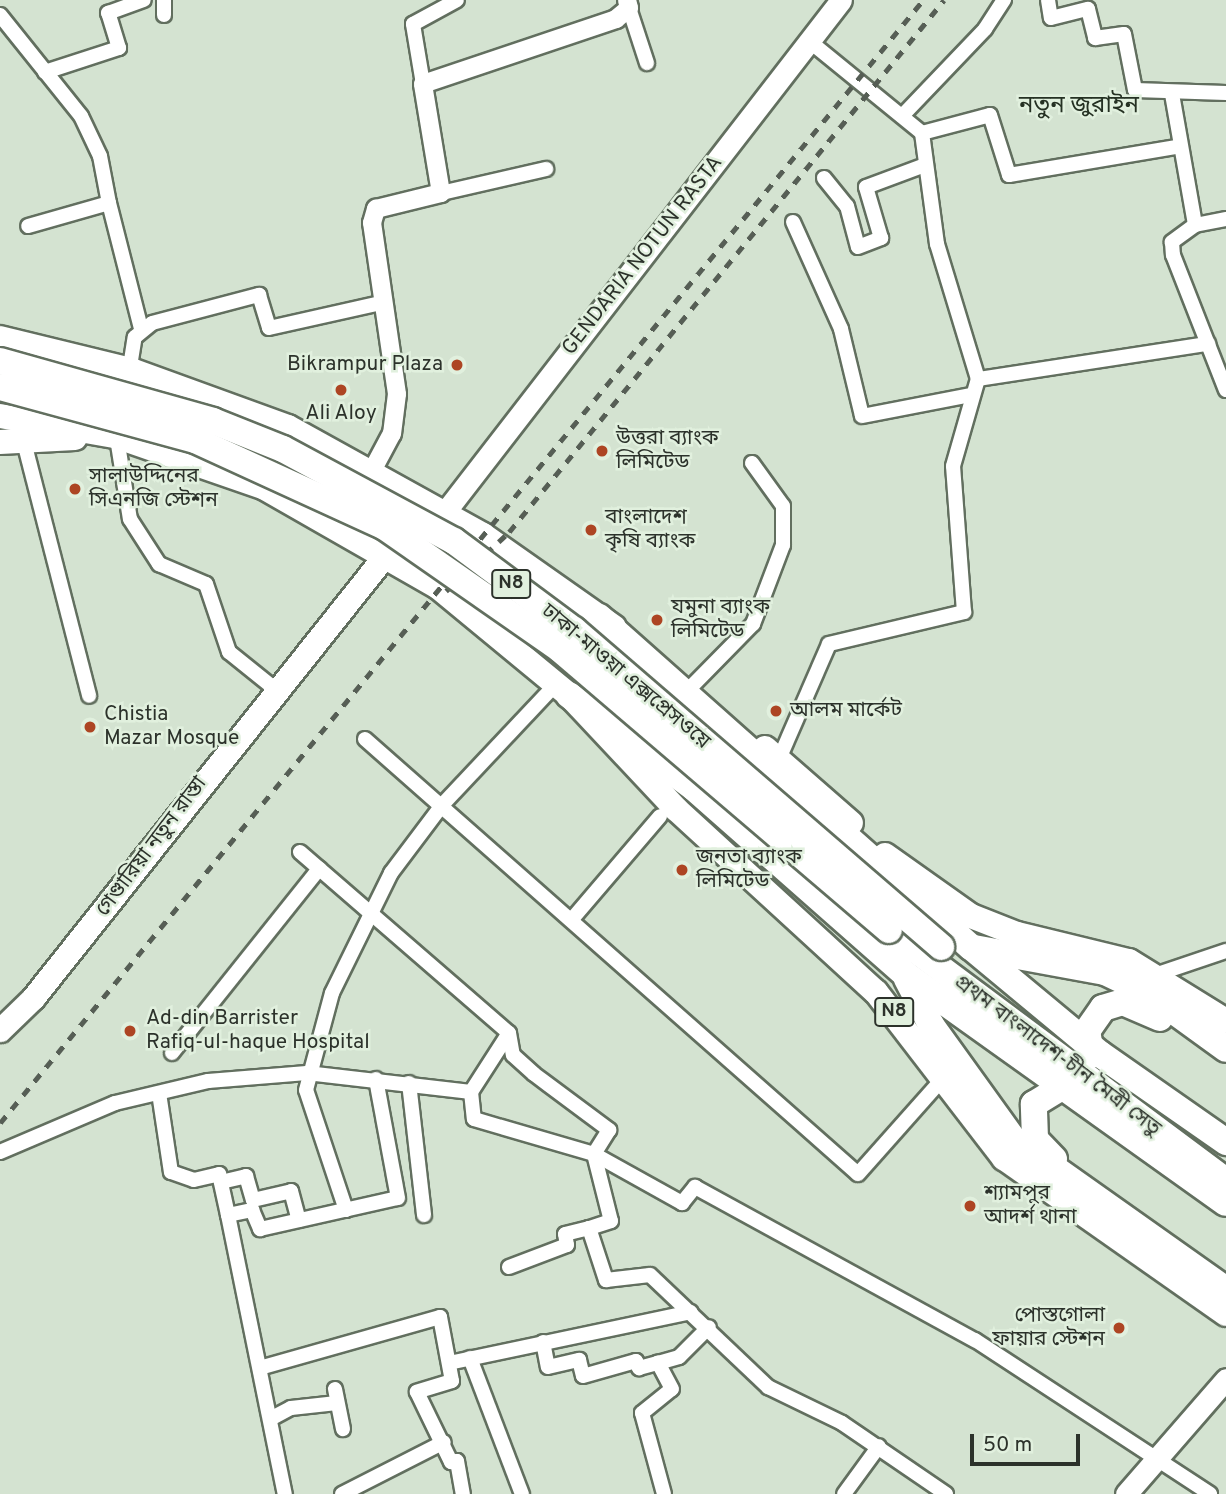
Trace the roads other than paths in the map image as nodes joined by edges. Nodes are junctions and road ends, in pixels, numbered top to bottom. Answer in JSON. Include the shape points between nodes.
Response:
{"nodes":[{"id":1,"x":144,"y":0,"type":"edge"},
{"id":2,"x":457,"y":0,"type":"edge"},
{"id":3,"x":841,"y":0,"type":"edge"},
{"id":4,"x":1004,"y":0,"type":"edge"},
{"id":5,"x":1048,"y":0,"type":"edge"},
{"id":6,"x":628,"y":4,"type":"edge"},
{"id":7,"x":0,"y":15,"type":"edge"},
{"id":8,"x":808,"y":40,"type":"junction"},
{"id":9,"x":647,"y":63,"type":"dead end"},
{"id":10,"x":45,"y":72,"type":"junction"},
{"id":11,"x":423,"y":84,"type":"junction"},
{"id":12,"x":1226,"y":93,"type":"edge"},
{"id":13,"x":1172,"y":94,"type":"junction"},
{"id":14,"x":902,"y":116,"type":"junction"},
{"id":15,"x":922,"y":133,"type":"junction"},
{"id":16,"x":1177,"y":147,"type":"junction"},
{"id":17,"x":925,"y":165,"type":"junction"},
{"id":18,"x":547,"y":169,"type":"dead end"},
{"id":19,"x":824,"y":178,"type":"dead end"},
{"id":20,"x":441,"y":193,"type":"junction"},
{"id":21,"x":109,"y":203,"type":"junction"},
{"id":22,"x":1226,"y":219,"type":"edge"},
{"id":23,"x":793,"y":222,"type":"dead end"},
{"id":24,"x":1195,"y":225,"type":"junction"},
{"id":25,"x":28,"y":226,"type":"dead end"},
{"id":26,"x":381,"y":303,"type":"junction"},
{"id":27,"x":141,"y":329,"type":"junction"},
{"id":28,"x":0,"y":338,"type":"edge"},
{"id":29,"x":1208,"y":344,"type":"junction"},
{"id":30,"x":0,"y":361,"type":"edge"},
{"id":31,"x":131,"y":370,"type":"junction"},
{"id":32,"x":978,"y":379,"type":"junction"},
{"id":33,"x":0,"y":387,"type":"edge"},
{"id":34,"x":1226,"y":390,"type":"edge"},
{"id":35,"x":971,"y":396,"type":"junction"},
{"id":36,"x":0,"y":416,"type":"edge"},
{"id":37,"x":108,"y":435,"type":"junction"},
{"id":38,"x":12,"y":442,"type":"edge"},
{"id":39,"x":752,"y":463,"type":"dead end"},
{"id":40,"x":373,"y":469,"type":"junction"},
{"id":41,"x":445,"y":512,"type":"junction"},
{"id":42,"x":383,"y":551,"type":"junction"},
{"id":43,"x":599,"y":617,"type":"junction"},
{"id":44,"x":692,"y":686,"type":"junction"},
{"id":45,"x":275,"y":689,"type":"junction"},
{"id":46,"x":563,"y":689,"type":"junction"},
{"id":47,"x":89,"y":696,"type":"dead end"},
{"id":48,"x":365,"y":739,"type":"dead end"},
{"id":49,"x":779,"y":759,"type":"junction"},
{"id":50,"x":443,"y":804,"type":"junction"},
{"id":51,"x":660,"y":816,"type":"dead end"},
{"id":52,"x":300,"y":852,"type":"dead end"},
{"id":53,"x":319,"y":869,"type":"junction"},
{"id":54,"x":370,"y":907,"type":"junction"},
{"id":55,"x":573,"y":918,"type":"junction"},
{"id":56,"x":888,"y":930,"type":"junction"},
{"id":57,"x":941,"y":947,"type":"junction"},
{"id":58,"x":971,"y":947,"type":"junction"},
{"id":59,"x":1226,"y":950,"type":"edge"},
{"id":60,"x":905,"y":974,"type":"junction"},
{"id":61,"x":1158,"y":974,"type":"junction"},
{"id":62,"x":1226,"y":1021,"type":"edge"},
{"id":63,"x":0,"y":1030,"type":"edge"},
{"id":64,"x":509,"y":1033,"type":"junction"},
{"id":65,"x":1226,"y":1049,"type":"edge"},
{"id":66,"x":172,"y":1054,"type":"dead end"},
{"id":67,"x":1226,"y":1067,"type":"edge"},
{"id":68,"x":1083,"y":1068,"type":"junction"},
{"id":69,"x":307,"y":1073,"type":"junction"},
{"id":70,"x":945,"y":1076,"type":"junction"},
{"id":71,"x":376,"y":1079,"type":"junction"},
{"id":72,"x":409,"y":1083,"type":"junction"},
{"id":73,"x":471,"y":1092,"type":"junction"},
{"id":74,"x":159,"y":1093,"type":"junction"},
{"id":75,"x":1226,"y":1142,"type":"edge"},
{"id":76,"x":0,"y":1152,"type":"edge"},
{"id":77,"x":594,"y":1154,"type":"junction"},
{"id":78,"x":1226,"y":1157,"type":"edge"},
{"id":79,"x":1226,"y":1181,"type":"edge"},
{"id":80,"x":221,"y":1182,"type":"junction"},
{"id":81,"x":1226,"y":1203,"type":"edge"},
{"id":82,"x":346,"y":1210,"type":"junction"},
{"id":83,"x":228,"y":1215,"type":"junction"},
{"id":84,"x":424,"y":1215,"type":"dead end"},
{"id":85,"x":299,"y":1220,"type":"junction"},
{"id":86,"x":589,"y":1228,"type":"junction"},
{"id":87,"x":509,"y":1267,"type":"dead end"},
{"id":88,"x":1226,"y":1278,"type":"edge"},
{"id":89,"x":1226,"y":1290,"type":"edge"},
{"id":90,"x":691,"y":1312,"type":"junction"},
{"id":91,"x":1226,"y":1314,"type":"edge"},
{"id":92,"x":709,"y":1327,"type":"junction"},
{"id":93,"x":542,"y":1342,"type":"junction"},
{"id":94,"x":470,"y":1358,"type":"junction"},
{"id":95,"x":449,"y":1363,"type":"junction"},
{"id":96,"x":658,"y":1363,"type":"junction"},
{"id":97,"x":263,"y":1367,"type":"junction"},
{"id":98,"x":1226,"y":1379,"type":"edge"},
{"id":99,"x":272,"y":1418,"type":"junction"},
{"id":100,"x":344,"y":1429,"type":"dead end"},
{"id":101,"x":444,"y":1442,"type":"junction"},
{"id":102,"x":879,"y":1447,"type":"junction"},
{"id":103,"x":1157,"y":1457,"type":"junction"},
{"id":104,"x":661,"y":1493,"type":"edge"},
{"id":105,"x":285,"y":1494,"type":"edge"},
{"id":106,"x":342,"y":1494,"type":"edge"},
{"id":107,"x":463,"y":1494,"type":"edge"},
{"id":108,"x":522,"y":1494,"type":"edge"},
{"id":109,"x":844,"y":1494,"type":"edge"},
{"id":110,"x":946,"y":1494,"type":"edge"},
{"id":111,"x":1126,"y":1494,"type":"edge"},
{"id":112,"x":1210,"y":1494,"type":"edge"}],
"edges":[{"from":1,"to":10,"type":"street","via":[[108,13],[118,48]]},
{"from":2,"to":11,"type":"street","via":[[413,24]]},
{"from":3,"to":8,"type":"main road","name":"GENDARIA NOTUN RASTA"},
{"from":4,"to":14,"type":"street","via":[[985,29]]},
{"from":5,"to":13,"type":"street","via":[[1051,19],[1088,9],[1095,38],[1124,34],[1135,90]]},
{"from":6,"to":9,"type":"street"},
{"from":6,"to":11,"type":"street","via":[[616,19]]},
{"from":7,"to":10,"type":"street"},
{"from":8,"to":14,"type":"street"},
{"from":8,"to":41,"type":"main road","name":"GENDARIA NOTUN RASTA"},
{"from":10,"to":21,"type":"street","via":[[81,116],[100,156]]},
{"from":11,"to":20,"type":"street"},
{"from":12,"to":13,"type":"street"},
{"from":13,"to":16,"type":"street"},
{"from":14,"to":15,"type":"street"},
{"from":15,"to":16,"type":"street","via":[[990,115],[1009,175]]},
{"from":15,"to":17,"type":"street"},
{"from":16,"to":24,"type":"street"},
{"from":17,"to":19,"type":"street","via":[[866,187],[881,237],[858,247],[847,206]]},
{"from":17,"to":32,"type":"street","via":[[937,244]]},
{"from":18,"to":20,"type":"street"},
{"from":20,"to":26,"type":"street","via":[[376,209],[374,270]]},
{"from":21,"to":25,"type":"street"},
{"from":21,"to":27,"type":"street"},
{"from":22,"to":24,"type":"street"},
{"from":23,"to":35,"type":"street","via":[[841,329],[862,415]]},
{"from":24,"to":29,"type":"street","via":[[1172,243],[1173,255]]},
{"from":26,"to":27,"type":"street","via":[[268,328],[259,295]]},
{"from":26,"to":40,"type":"street","via":[[397,394],[392,434]]},
{"from":27,"to":31,"type":"street"},
{"from":28,"to":31,"type":"highway","number":"N8"},
{"from":29,"to":32,"type":"street"},
{"from":29,"to":34,"type":"street"},
{"from":30,"to":57,"type":"highway","name":"ঢাকা-মাওয়া এক্সপ্রেসওয়ে","number":"N8","bridge":true,"via":[[213,421],[283,449],[454,541],[574,630]]},
{"from":31,"to":37,"type":"street","via":[[120,387]]},
{"from":31,"to":40,"type":"highway","number":"N8","via":[[288,428]]},
{"from":32,"to":35,"type":"street"},
{"from":33,"to":56,"type":"highway","name":"ঢাকা-মাওয়া এক্সপ্রেসওয়ে","number":"N8","bridge":true,"via":[[195,440],[385,527],[561,650]]},
{"from":35,"to":49,"type":"street","via":[[953,466],[964,612],[830,644]]},
{"from":36,"to":37,"type":"highway","number":"N8"},
{"from":37,"to":38,"type":"highway"},
{"from":37,"to":42,"type":"highway","number":"N8","via":[[265,488]]},
{"from":37,"to":45,"type":"street","via":[[130,519],[159,564],[206,584],[229,652]]},
{"from":38,"to":47,"type":"street"},
{"from":39,"to":44,"type":"street","via":[[783,506],[783,545],[753,624]]},
{"from":40,"to":41,"type":"highway","number":"N8"},
{"from":40,"to":42,"type":"street"},
{"from":41,"to":42,"type":"main road","name":"গেণ্ডারিয়া নতুন রাস্তা"},
{"from":41,"to":43,"type":"highway","number":"N8"},
{"from":42,"to":45,"type":"main road","name":"গেণ্ডারিয়া নতুন রাস্তা"},
{"from":42,"to":46,"type":"highway","number":"N8"},
{"from":43,"to":44,"type":"highway","number":"N8"},
{"from":43,"to":58,"type":"highway"},
{"from":44,"to":49,"type":"highway","number":"N8"},
{"from":45,"to":63,"type":"main road","name":"গেণ্ডারিয়া নতুন রাস্তা","via":[[33,998]]},
{"from":46,"to":50,"type":"street"},
{"from":46,"to":60,"type":"highway","via":[[694,788]]},
{"from":46,"to":70,"type":"highway","number":"N8","via":[[676,809],[876,992]]},
{"from":48,"to":50,"type":"street"},
{"from":49,"to":61,"type":"highway","number":"N8","via":[[895,864],[971,916]]},
{"from":50,"to":54,"type":"street"},
{"from":50,"to":55,"type":"street"},
{"from":51,"to":55,"type":"street"},
{"from":52,"to":53,"type":"street"},
{"from":53,"to":54,"type":"street"},
{"from":53,"to":66,"type":"street"},
{"from":54,"to":64,"type":"street"},
{"from":54,"to":69,"type":"street","via":[[332,993]]},
{"from":55,"to":70,"type":"street","via":[[858,1174]]},
{"from":56,"to":60,"type":"highway"},
{"from":56,"to":68,"type":"highway","name":"প্রথম বাংলাদেশ-চীন মৈত্রী সেতু","number":"N8"},
{"from":57,"to":58,"type":"highway"},
{"from":57,"to":68,"type":"highway","number":"N8"},
{"from":58,"to":65,"type":"highway","via":[[1105,972],[1149,993]]},
{"from":58,"to":68,"type":"highway"},
{"from":59,"to":61,"type":"street"},
{"from":60,"to":68,"type":"highway"},
{"from":60,"to":89,"type":"highway","via":[[931,1025],[1013,1139]]},
{"from":61,"to":62,"type":"highway","number":"N8"},
{"from":64,"to":73,"type":"street"},
{"from":64,"to":77,"type":"street","via":[[513,1055],[609,1130]]},
{"from":67,"to":68,"type":"highway","via":[[1152,1013],[1123,1002],[1091,1019]]},
{"from":68,"to":75,"type":"highway"},
{"from":68,"to":78,"type":"highway","number":"N8"},
{"from":68,"to":79,"type":"highway","name":"প্রথম বাংলাদেশ-চীন মৈত্রী সেতু","number":"N8"},
{"from":68,"to":81,"type":"highway"},
{"from":68,"to":88,"type":"highway","via":[[1034,1104],[1032,1129],[1045,1152]]},
{"from":69,"to":71,"type":"street"},
{"from":69,"to":74,"type":"street","via":[[208,1081]]},
{"from":69,"to":82,"type":"street","via":[[309,1112]]},
{"from":70,"to":91,"type":"highway","number":"N8","via":[[1004,1158]]},
{"from":71,"to":72,"type":"street"},
{"from":71,"to":82,"type":"street","via":[[398,1198]]},
{"from":72,"to":73,"type":"street"},
{"from":72,"to":84,"type":"street"},
{"from":73,"to":77,"type":"street","via":[[474,1119]]},
{"from":74,"to":76,"type":"street","via":[[115,1103]]},
{"from":74,"to":80,"type":"street","via":[[172,1172],[194,1180],[219,1174]]},
{"from":77,"to":86,"type":"street","via":[[611,1221]]},
{"from":77,"to":103,"type":"street","via":[[682,1203],[695,1186],[975,1340]]},
{"from":80,"to":83,"type":"street"},
{"from":80,"to":85,"type":"street","via":[[246,1176],[253,1200],[290,1191]]},
{"from":82,"to":85,"type":"street"},
{"from":83,"to":85,"type":"street","via":[[252,1210],[260,1229]]},
{"from":83,"to":97,"type":"street"},
{"from":86,"to":87,"type":"street","via":[[565,1234],[567,1245]]},
{"from":86,"to":90,"type":"street","via":[[606,1280],[650,1275]]},
{"from":90,"to":92,"type":"street"},
{"from":90,"to":93,"type":"street"},
{"from":92,"to":96,"type":"street","via":[[678,1357]]},
{"from":92,"to":102,"type":"street","via":[[768,1387]]},
{"from":93,"to":94,"type":"street"},
{"from":93,"to":96,"type":"street","via":[[548,1367],[579,1360],[583,1376],[636,1361],[639,1368]]},
{"from":94,"to":95,"type":"street"},
{"from":94,"to":108,"type":"street"},
{"from":95,"to":97,"type":"street","via":[[440,1317]]},
{"from":95,"to":101,"type":"street","via":[[452,1381],[417,1392]]},
{"from":96,"to":104,"type":"street","via":[[672,1389],[642,1413]]},
{"from":97,"to":99,"type":"street"},
{"from":98,"to":103,"type":"main road"},
{"from":99,"to":100,"type":"street","via":[[336,1396]]},
{"from":99,"to":105,"type":"street"},
{"from":101,"to":106,"type":"street"},
{"from":101,"to":107,"type":"street","via":[[451,1462],[457,1461]]},
{"from":102,"to":109,"type":"street"},
{"from":102,"to":110,"type":"street"},
{"from":103,"to":111,"type":"main road"},
{"from":103,"to":112,"type":"street"}]}
